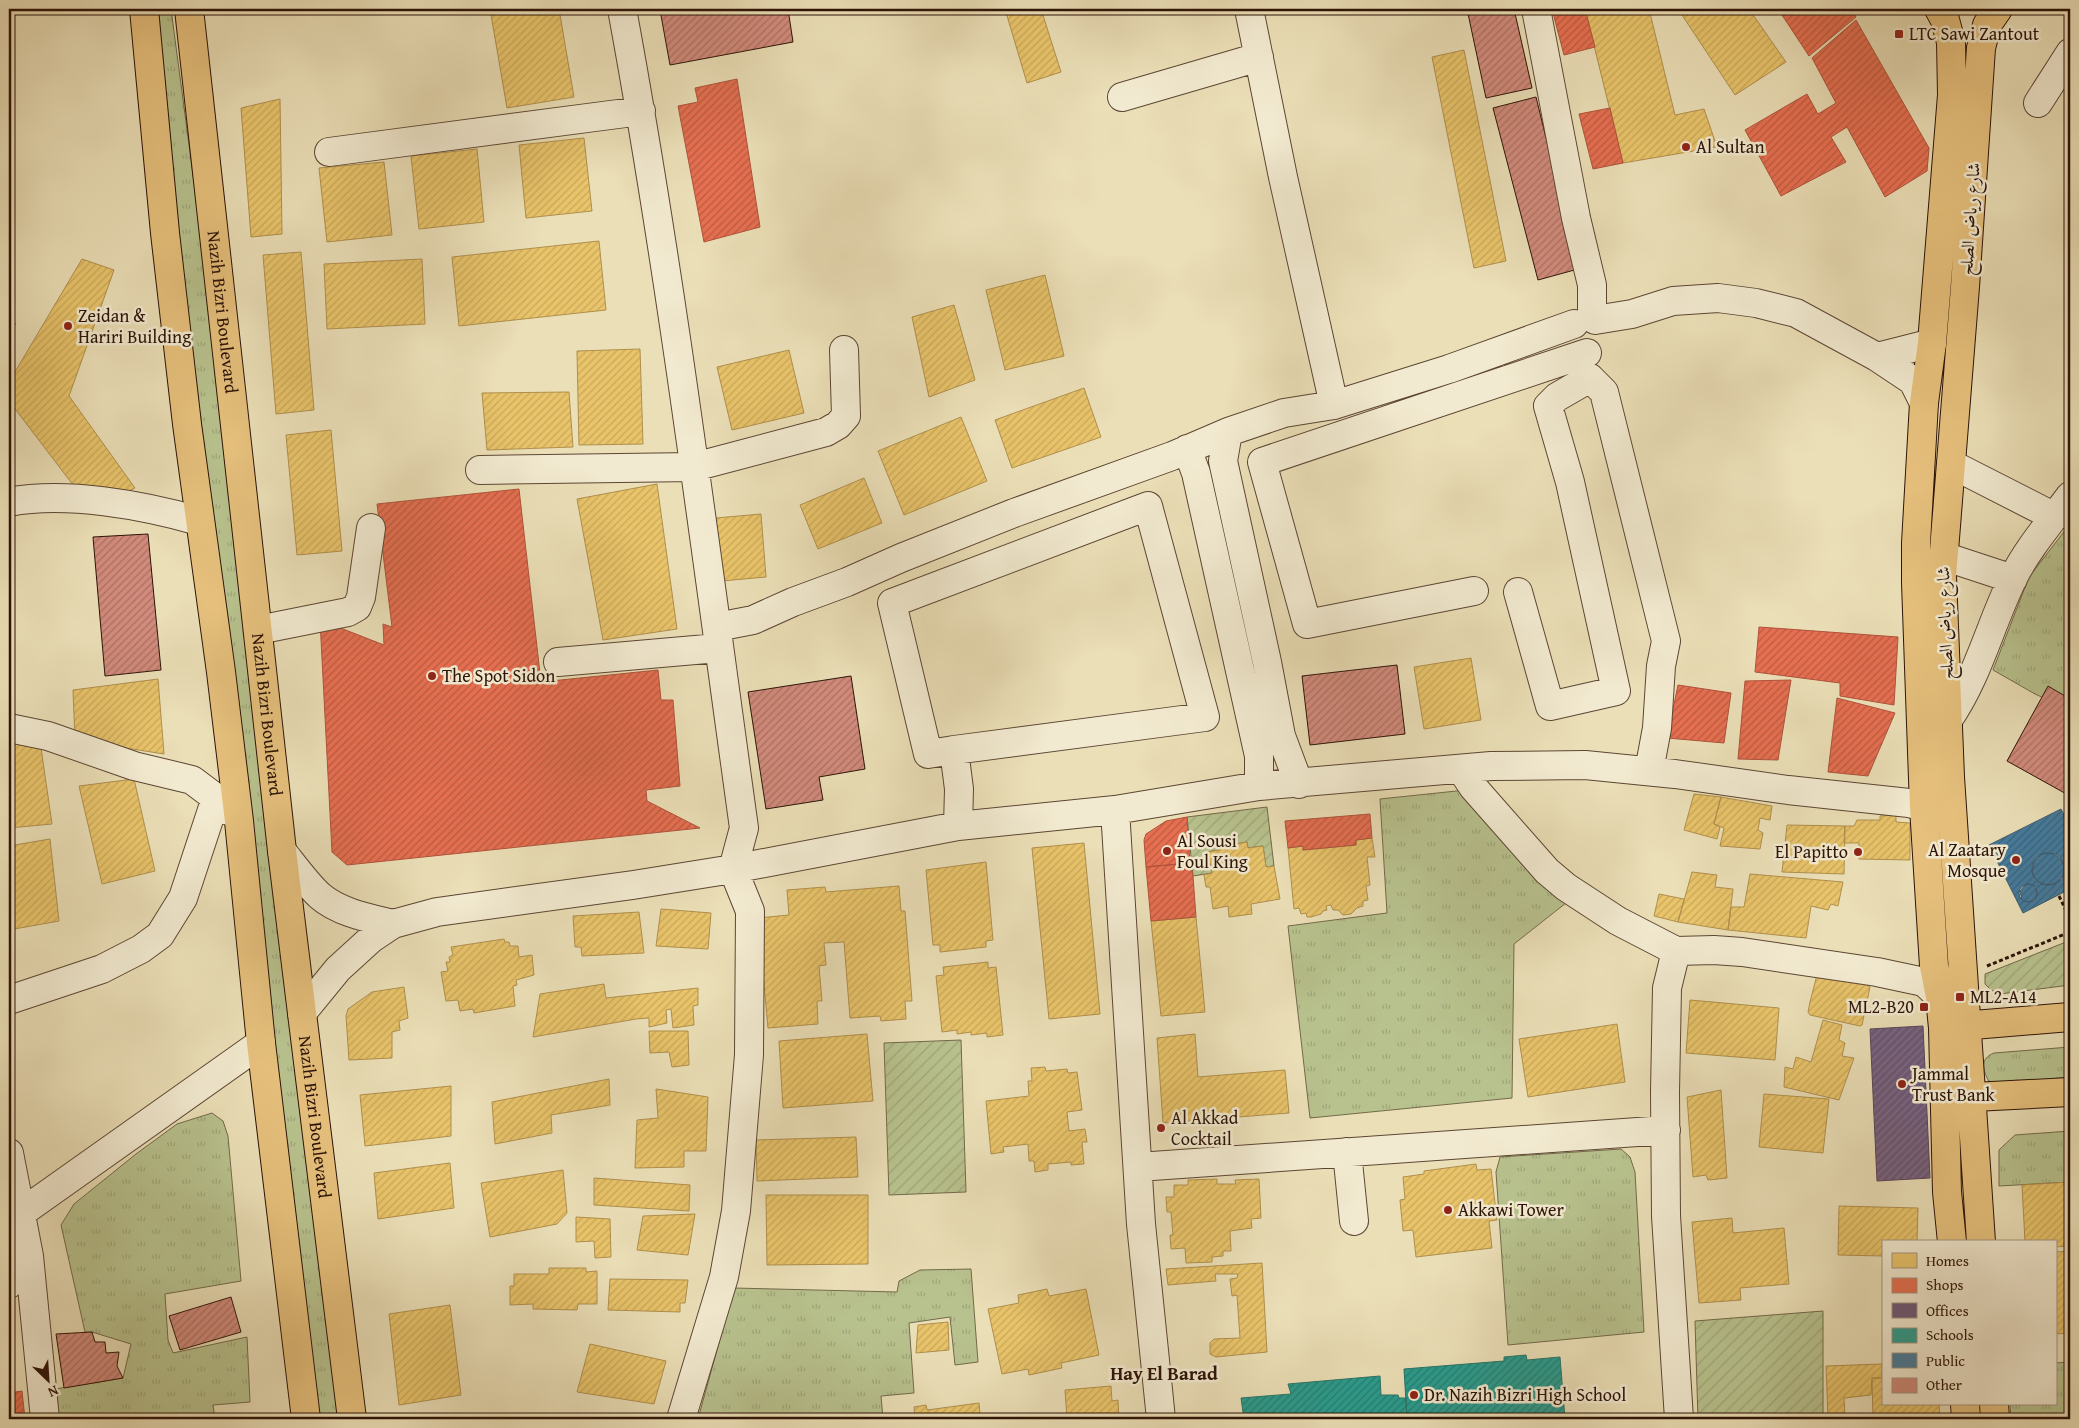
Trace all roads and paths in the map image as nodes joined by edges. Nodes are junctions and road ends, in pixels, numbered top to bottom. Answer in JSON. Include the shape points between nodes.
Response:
{"nodes":[{"id":1,"x":144,"y":9,"type":"edge"},
{"id":2,"x":189,"y":9,"type":"edge"},
{"id":3,"x":622,"y":9,"type":"edge"},
{"id":4,"x":1249,"y":9,"type":"edge"},
{"id":5,"x":1536,"y":9,"type":"edge"},
{"id":6,"x":1939,"y":9,"type":"edge"},
{"id":7,"x":1998,"y":9,"type":"edge"},
{"id":8,"x":2070,"y":53,"type":"edge"},
{"id":9,"x":1259,"y":57,"type":"junction"},
{"id":10,"x":1122,"y":97,"type":"dead end"},
{"id":11,"x":2038,"y":103,"type":"dead end"},
{"id":12,"x":641,"y":111,"type":"junction"},
{"id":13,"x":328,"y":152,"type":"dead end"},
{"id":14,"x":1587,"y":337,"type":"junction"},
{"id":15,"x":1932,"y":343,"type":"junction"},
{"id":16,"x":844,"y":350,"type":"dead end"},
{"id":17,"x":1877,"y":357,"type":"junction"},
{"id":18,"x":1924,"y":402,"type":"junction"},
{"id":19,"x":1334,"y":405,"type":"junction"},
{"id":20,"x":1228,"y":432,"type":"junction"},
{"id":21,"x":1187,"y":449,"type":"junction"},
{"id":22,"x":1950,"y":464,"type":"junction"},
{"id":23,"x":694,"y":467,"type":"junction"},
{"id":24,"x":480,"y":470,"type":"dead end"},
{"id":25,"x":9,"y":502,"type":"edge"},
{"id":26,"x":2063,"y":507,"type":"edge"},
{"id":27,"x":199,"y":521,"type":"junction"},
{"id":28,"x":371,"y":528,"type":"dead end"},
{"id":29,"x":1943,"y":556,"type":"junction"},
{"id":30,"x":2013,"y":579,"type":"junction"},
{"id":31,"x":1474,"y":592,"type":"dead end"},
{"id":32,"x":1518,"y":592,"type":"dead end"},
{"id":33,"x":258,"y":630,"type":"junction"},
{"id":34,"x":718,"y":638,"type":"junction"},
{"id":35,"x":558,"y":662,"type":"dead end"},
{"id":36,"x":1948,"y":720,"type":"junction"},
{"id":37,"x":9,"y":728,"type":"edge"},
{"id":38,"x":954,"y":750,"type":"junction"},
{"id":39,"x":1460,"y":769,"type":"junction"},
{"id":40,"x":1649,"y":771,"type":"junction"},
{"id":41,"x":1300,"y":784,"type":"junction"},
{"id":42,"x":1259,"y":786,"type":"junction"},
{"id":43,"x":216,"y":798,"type":"junction"},
{"id":44,"x":1924,"y":806,"type":"junction"},
{"id":45,"x":1115,"y":810,"type":"junction"},
{"id":46,"x":239,"y":821,"type":"junction"},
{"id":47,"x":958,"y":826,"type":"junction"},
{"id":48,"x":282,"y":851,"type":"junction"},
{"id":49,"x":734,"y":868,"type":"junction"},
{"id":50,"x":2059,"y":896,"type":"dead end"},
{"id":51,"x":2070,"y":919,"type":"edge"},
{"id":52,"x":393,"y":924,"type":"junction"},
{"id":53,"x":2070,"y":932,"type":"edge"},
{"id":54,"x":1676,"y":951,"type":"junction"},
{"id":55,"x":1963,"y":968,"type":"junction"},
{"id":56,"x":1940,"y":997,"type":"junction"},
{"id":57,"x":9,"y":1000,"type":"edge"},
{"id":58,"x":302,"y":1013,"type":"junction"},
{"id":59,"x":2070,"y":1017,"type":"edge"},
{"id":60,"x":1955,"y":1026,"type":"junction"},
{"id":61,"x":261,"y":1042,"type":"junction"},
{"id":62,"x":2070,"y":1092,"type":"edge"},
{"id":63,"x":1944,"y":1098,"type":"junction"},
{"id":64,"x":1971,"y":1098,"type":"junction"},
{"id":65,"x":1666,"y":1130,"type":"junction"},
{"id":66,"x":1347,"y":1152,"type":"junction"},
{"id":67,"x":9,"y":1153,"type":"edge"},
{"id":68,"x":1138,"y":1167,"type":"junction"},
{"id":69,"x":21,"y":1213,"type":"junction"},
{"id":70,"x":1354,"y":1221,"type":"dead end"},
{"id":71,"x":1952,"y":1240,"type":"edge"},
{"id":72,"x":1981,"y":1240,"type":"edge"},
{"id":73,"x":29,"y":1256,"type":"junction"},
{"id":74,"x":9,"y":1284,"type":"edge"},
{"id":75,"x":1965,"y":1406,"type":"edge"},
{"id":76,"x":1994,"y":1406,"type":"edge"},
{"id":77,"x":46,"y":1419,"type":"edge"},
{"id":78,"x":306,"y":1419,"type":"edge"},
{"id":79,"x":352,"y":1419,"type":"edge"},
{"id":80,"x":681,"y":1419,"type":"edge"},
{"id":81,"x":1161,"y":1419,"type":"edge"},
{"id":82,"x":1678,"y":1419,"type":"edge"},
{"id":83,"x":1966,"y":1419,"type":"edge"},
{"id":84,"x":1995,"y":1419,"type":"edge"}],
"edges":[{"from":1,"to":27,"type":"main road","via":[[165,233]]},
{"from":2,"to":33,"type":"main road","name":"Nazih Bizri Boulevard"},
{"from":3,"to":12,"type":"street"},
{"from":4,"to":9,"type":"street"},
{"from":5,"to":14,"type":"street","via":[[1592,285]]},
{"from":6,"to":15,"type":"main road","name":"شارع رياض الصلح","via":[[1951,42],[1952,95]]},
{"from":7,"to":22,"type":"main road","name":"شارع رياض الصلح","via":[[1987,25],[1982,48]]},
{"from":8,"to":11,"type":"street"},
{"from":9,"to":10,"type":"street"},
{"from":9,"to":19,"type":"street"},
{"from":12,"to":13,"type":"street"},
{"from":12,"to":23,"type":"street"},
{"from":14,"to":17,"type":"street","via":[[1632,314],[1673,301],[1718,298],[1796,312]]},
{"from":14,"to":19,"type":"street","via":[[1449,370]]},
{"from":14,"to":31,"type":"street","via":[[1262,462],[1307,624]]},
{"from":14,"to":32,"type":"street","via":[[1557,397],[1548,406],[1570,482],[1616,691],[1550,706]]},
{"from":14,"to":40,"type":"street","via":[[1588,392],[1596,412],[1661,666],[1657,728]]},
{"from":15,"to":17,"type":"street"},
{"from":15,"to":18,"type":"main road","name":"شارع رياض الصلح"},
{"from":16,"to":23,"type":"street","via":[[846,416],[838,425],[820,434]]},
{"from":17,"to":18,"type":"street","via":[[1913,381]]},
{"from":18,"to":44,"type":"main road","name":"شارع رياض الصلح","via":[[1916,543]]},
{"from":19,"to":20,"type":"street","via":[[1284,413]]},
{"from":20,"to":21,"type":"street"},
{"from":20,"to":41,"type":"street","via":[[1223,461],[1281,736]]},
{"from":21,"to":34,"type":"street","via":[[901,558],[793,602]]},
{"from":21,"to":42,"type":"street","via":[[1196,473],[1259,756]]},
{"from":22,"to":26,"type":"street"},
{"from":22,"to":29,"type":"main road","name":"شارع رياض الصلح"},
{"from":23,"to":24,"type":"street"},
{"from":23,"to":34,"type":"street"},
{"from":25,"to":27,"type":"street","via":[[54,498],[83,500],[169,513]]},
{"from":26,"to":30,"type":"street","via":[[2025,556]]},
{"from":27,"to":46,"type":"main road"},
{"from":28,"to":33,"type":"street","via":[[357,607],[348,612]]},
{"from":29,"to":30,"type":"street"},
{"from":29,"to":36,"type":"main road","name":"شارع رياض الصلح"},
{"from":30,"to":36,"type":"street","via":[[1971,681]]},
{"from":33,"to":48,"type":"main road","name":"Nazih Bizri Boulevard"},
{"from":34,"to":35,"type":"street"},
{"from":34,"to":49,"type":"street","via":[[744,828]]},
{"from":36,"to":55,"type":"main road","name":"شارع رياض الصلح"},
{"from":37,"to":43,"type":"street","via":[[48,736],[134,766],[192,780]]},
{"from":38,"to":38,"type":"street","via":[[1205,717],[1148,506],[892,603],[928,754]]},
{"from":38,"to":47,"type":"street","via":[[959,789]]},
{"from":39,"to":40,"type":"street","via":[[1585,765]]},
{"from":39,"to":41,"type":"street"},
{"from":39,"to":54,"type":"street","via":[[1547,871],[1618,921]]},
{"from":40,"to":44,"type":"street"},
{"from":41,"to":42,"type":"street"},
{"from":42,"to":45,"type":"street"},
{"from":43,"to":46,"type":"street"},
{"from":43,"to":57,"type":"street","via":[[183,898],[160,935],[142,949],[102,969]]},
{"from":44,"to":56,"type":"main road","name":"شارع رياض الصلح","via":[[1934,966]]},
{"from":45,"to":47,"type":"street"},
{"from":45,"to":68,"type":"street"},
{"from":46,"to":61,"type":"main road"},
{"from":47,"to":49,"type":"street"},
{"from":48,"to":52,"type":"street","via":[[321,897],[358,915]]},
{"from":48,"to":58,"type":"main road","name":"Nazih Bizri Boulevard"},
{"from":49,"to":52,"type":"street","via":[[633,886],[437,912]]},
{"from":49,"to":80,"type":"street","via":[[750,911],[749,1055],[736,1211],[724,1277]]},
{"from":50,"to":51,"type":"path"},
{"from":52,"to":58,"type":"street","via":[[338,969]]},
{"from":53,"to":55,"type":"path","via":[[1984,967]]},
{"from":54,"to":56,"type":"street","via":[[1742,952],[1877,972],[1924,982]]},
{"from":54,"to":65,"type":"street","via":[[1667,988]]},
{"from":55,"to":60,"type":"main road","name":"شارع رياض الصلح"},
{"from":56,"to":60,"type":"main road","name":"شارع رياض الصلح"},
{"from":58,"to":79,"type":"main road","name":"Nazih Bizri Boulevard"},
{"from":59,"to":60,"type":"main road"},
{"from":60,"to":63,"type":"main road","name":"شارع رياض الصلح"},
{"from":60,"to":64,"type":"main road","name":"شارع رياض الصلح"},
{"from":61,"to":69,"type":"street"},
{"from":61,"to":78,"type":"main road"},
{"from":62,"to":64,"type":"main road"},
{"from":63,"to":64,"type":"main road"},
{"from":63,"to":71,"type":"main road","name":"شارع رياض الصلح"},
{"from":64,"to":72,"type":"main road","name":"شارع رياض الصلح"},
{"from":65,"to":66,"type":"street"},
{"from":65,"to":82,"type":"street","via":[[1666,1216]]},
{"from":66,"to":68,"type":"street"},
{"from":66,"to":70,"type":"street"},
{"from":67,"to":69,"type":"street"},
{"from":68,"to":81,"type":"street"},
{"from":69,"to":73,"type":"street"},
{"from":73,"to":74,"type":"street"},
{"from":73,"to":77,"type":"street"},
{"from":75,"to":83,"type":"main road"},
{"from":76,"to":84,"type":"main road"}]}
